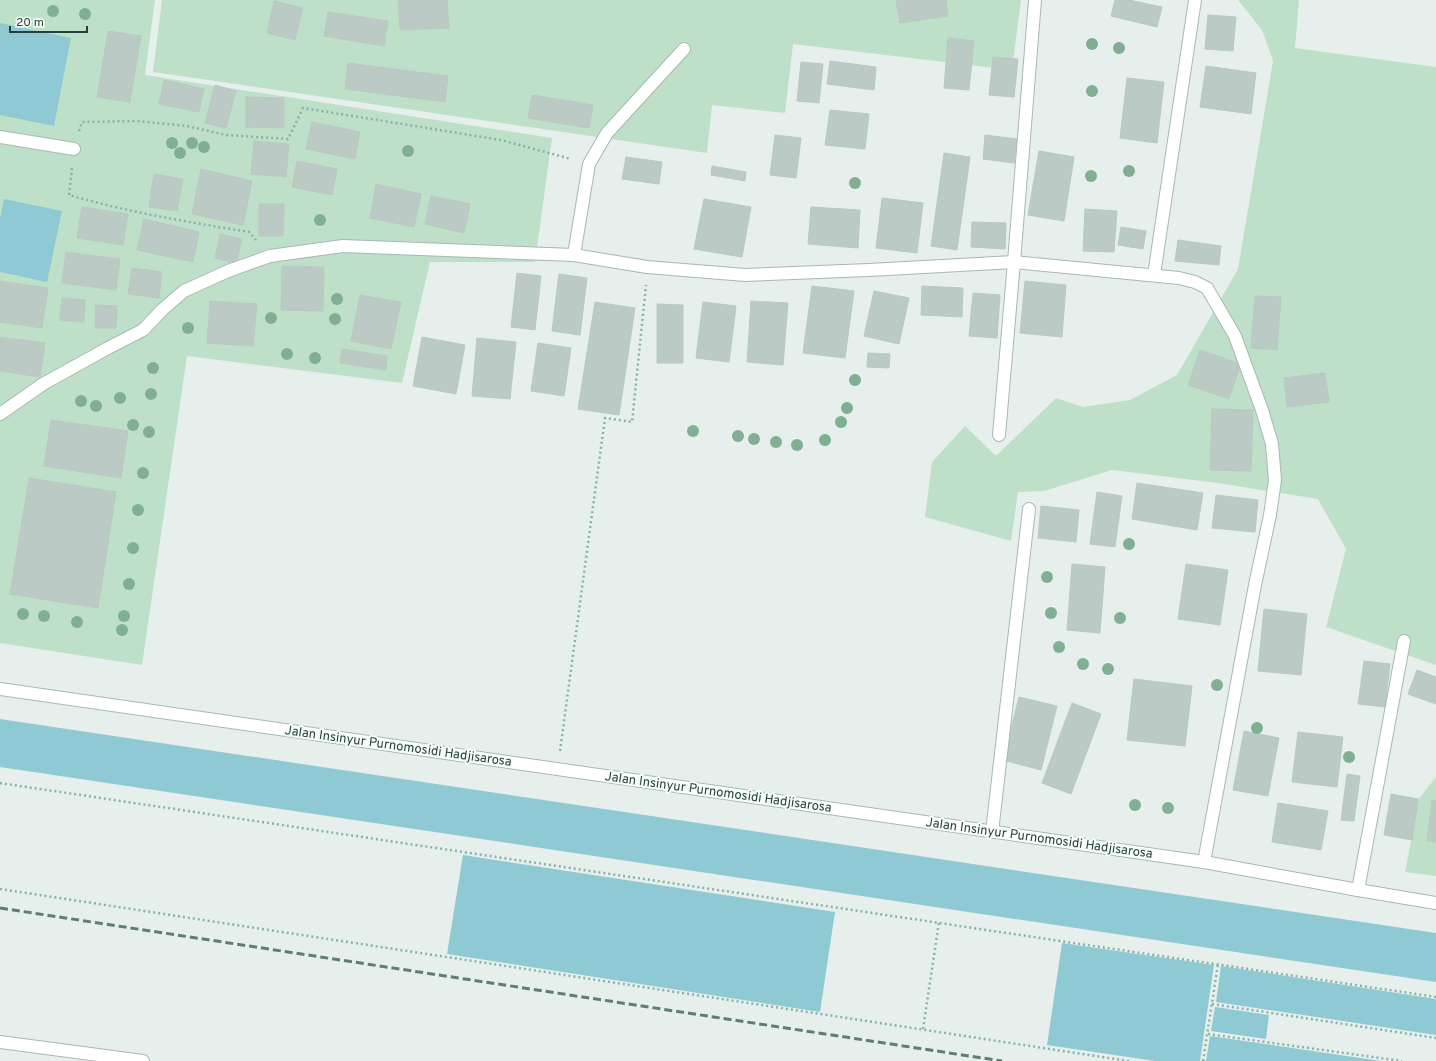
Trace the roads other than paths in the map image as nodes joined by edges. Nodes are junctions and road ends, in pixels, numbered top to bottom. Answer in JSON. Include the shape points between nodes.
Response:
{"nodes":[{"id":1,"x":1035,"y":0,"type":"edge"},
{"id":2,"x":1195,"y":0,"type":"edge"},
{"id":3,"x":684,"y":49,"type":"dead end"},
{"id":4,"x":0,"y":137,"type":"edge"},
{"id":5,"x":74,"y":149,"type":"road end"},
{"id":6,"x":574,"y":254,"type":"junction"},
{"id":7,"x":1014,"y":262,"type":"junction"},
{"id":8,"x":1154,"y":275,"type":"junction"},
{"id":9,"x":0,"y":414,"type":"edge"},
{"id":10,"x":999,"y":435,"type":"dead end"},
{"id":11,"x":1029,"y":509,"type":"dead end"},
{"id":12,"x":1404,"y":641,"type":"dead end"},
{"id":13,"x":0,"y":689,"type":"edge"},
{"id":14,"x":992,"y":832,"type":"junction"},
{"id":15,"x":1204,"y":862,"type":"junction"},
{"id":16,"x":1358,"y":890,"type":"junction"},
{"id":17,"x":1436,"y":903,"type":"edge"},
{"id":18,"x":0,"y":1042,"type":"edge"},
{"id":19,"x":143,"y":1061,"type":"edge"}],
"edges":[{"from":1,"to":7,"type":"street"},
{"from":2,"to":8,"type":"street"},
{"from":3,"to":6,"type":"street","via":[[607,133],[589,164]]},
{"from":4,"to":5,"type":"street"},
{"from":6,"to":7,"type":"street","via":[[648,267],[745,275]]},
{"from":6,"to":9,"type":"street","via":[[343,246],[270,256],[184,291],[143,330],[43,384]]},
{"from":7,"to":8,"type":"street"},
{"from":7,"to":10,"type":"street"},
{"from":8,"to":15,"type":"street","via":[[1180,278],[1207,288],[1235,336],[1272,444],[1275,480],[1270,515]]},
{"from":11,"to":14,"type":"street"},
{"from":12,"to":16,"type":"street"},
{"from":13,"to":14,"type":"street","name":"Jalan Insinyur Purnomosidi Hadjisarosa"},
{"from":14,"to":15,"type":"street","name":"Jalan Insinyur Purnomosidi Hadjisarosa"},
{"from":15,"to":16,"type":"street","name":"Jalan Insinyur Purnomosidi Hadjisarosa"},
{"from":16,"to":17,"type":"street","name":"Jalan Insinyur Purnomosidi Hadjisarosa"},
{"from":18,"to":19,"type":"street"}]}
